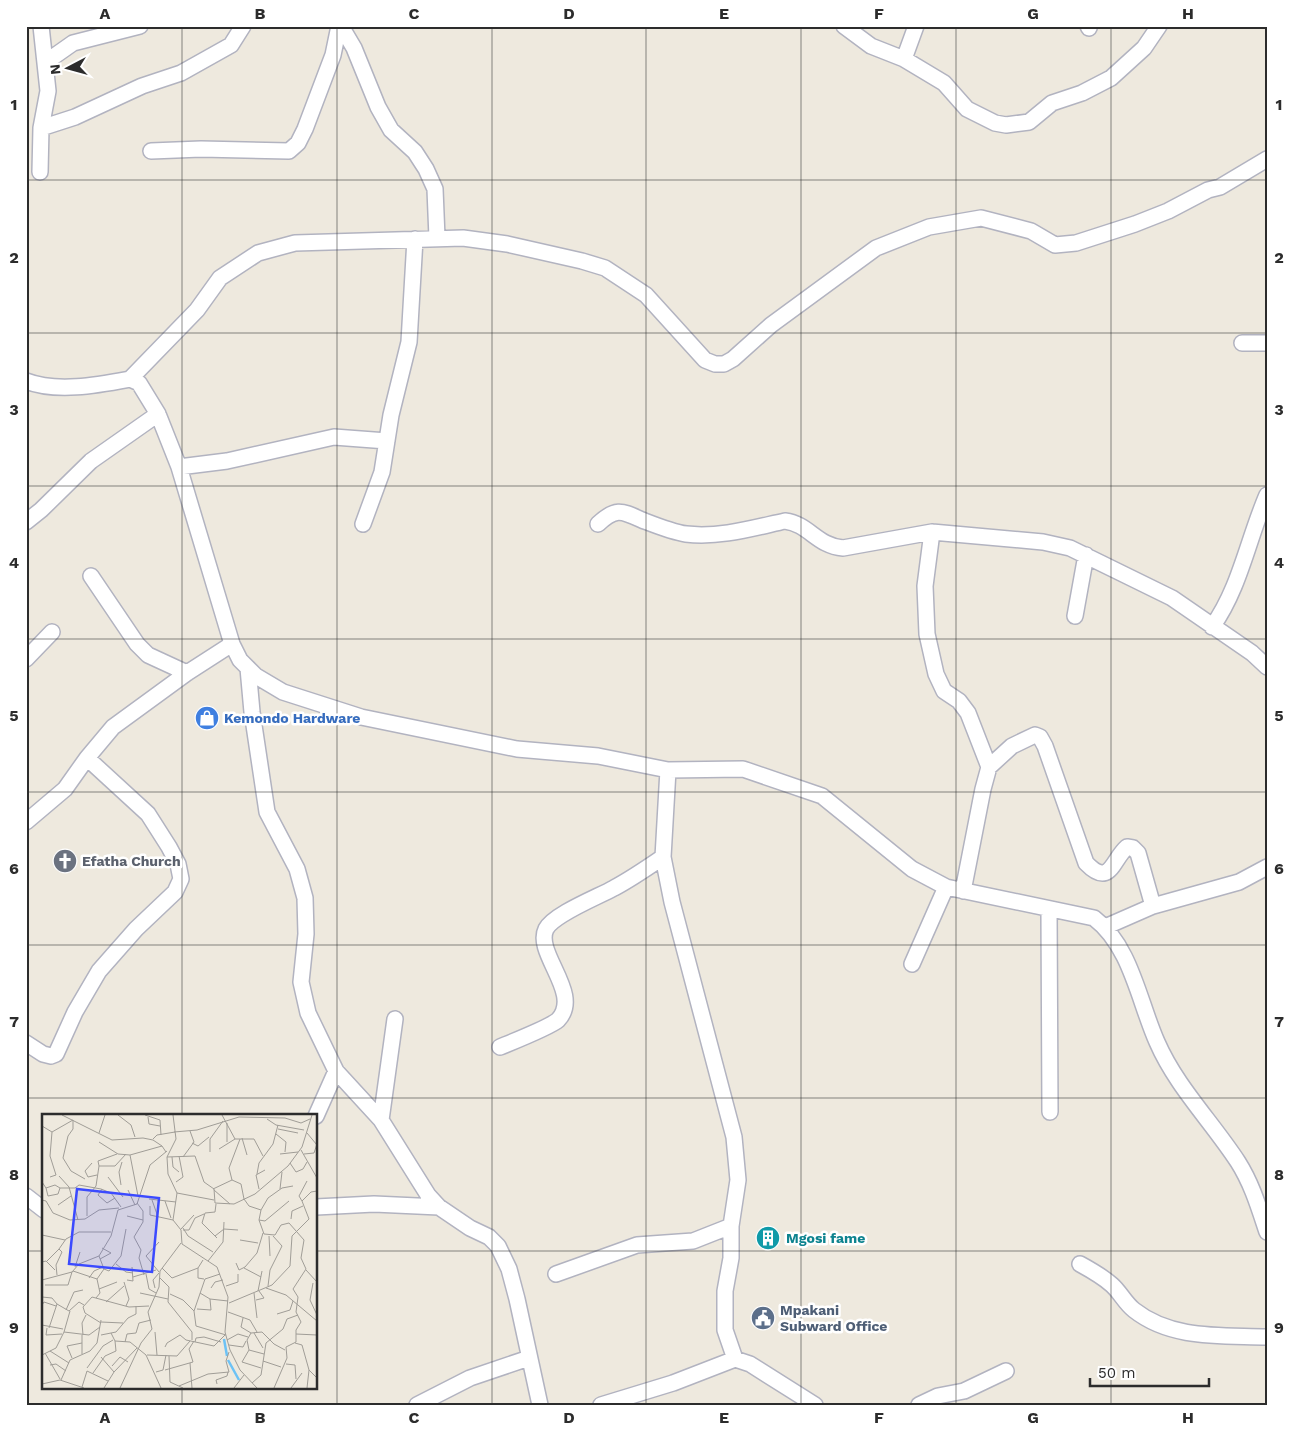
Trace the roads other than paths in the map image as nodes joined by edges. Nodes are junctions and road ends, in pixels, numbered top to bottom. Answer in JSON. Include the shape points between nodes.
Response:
{"nodes":[{"id":1,"x":40,"y":26,"type":"edge"},
{"id":2,"x":140,"y":26,"type":"edge"},
{"id":3,"x":243,"y":26,"type":"edge"},
{"id":4,"x":340,"y":26,"type":"edge"},
{"id":5,"x":844,"y":26,"type":"edge"},
{"id":6,"x":916,"y":26,"type":"edge"},
{"id":7,"x":1159,"y":26,"type":"edge"},
{"id":8,"x":904,"y":59,"type":"junction"},
{"id":9,"x":46,"y":62,"type":"junction"},
{"id":10,"x":41,"y":128,"type":"junction"},
{"id":11,"x":151,"y":151,"type":"dead end"},
{"id":12,"x":1267,"y":159,"type":"edge"},
{"id":13,"x":40,"y":172,"type":"dead end"},
{"id":14,"x":437,"y":238,"type":"junction"},
{"id":15,"x":415,"y":239,"type":"junction"},
{"id":16,"x":1242,"y":343,"type":"dead end"},
{"id":17,"x":1267,"y":343,"type":"edge"},
{"id":18,"x":130,"y":380,"type":"junction"},
{"id":19,"x":26,"y":381,"type":"edge"},
{"id":20,"x":158,"y":414,"type":"junction"},
{"id":21,"x":387,"y":441,"type":"junction"},
{"id":22,"x":179,"y":467,"type":"junction"},
{"id":23,"x":1267,"y":495,"type":"edge"},
{"id":24,"x":26,"y":522,"type":"edge"},
{"id":25,"x":363,"y":524,"type":"dead end"},
{"id":26,"x":598,"y":524,"type":"dead end"},
{"id":27,"x":932,"y":532,"type":"junction"},
{"id":28,"x":1086,"y":555,"type":"junction"},
{"id":29,"x":91,"y":576,"type":"dead end"},
{"id":30,"x":1076,"y":616,"type":"dead end"},
{"id":31,"x":1212,"y":627,"type":"junction"},
{"id":32,"x":52,"y":632,"type":"dead end"},
{"id":33,"x":232,"y":644,"type":"junction"},
{"id":34,"x":26,"y":659,"type":"edge"},
{"id":35,"x":1267,"y":667,"type":"edge"},
{"id":36,"x":248,"y":668,"type":"junction"},
{"id":37,"x":187,"y":673,"type":"junction"},
{"id":38,"x":87,"y":758,"type":"junction"},
{"id":39,"x":990,"y":767,"type":"junction"},
{"id":40,"x":668,"y":770,"type":"junction"},
{"id":41,"x":26,"y":822,"type":"edge"},
{"id":42,"x":663,"y":858,"type":"junction"},
{"id":43,"x":1267,"y":867,"type":"edge"},
{"id":44,"x":946,"y":888,"type":"junction"},
{"id":45,"x":963,"y":891,"type":"junction"},
{"id":46,"x":1153,"y":906,"type":"junction"},
{"id":47,"x":1050,"y":910,"type":"junction"},
{"id":48,"x":1105,"y":926,"type":"junction"},
{"id":49,"x":912,"y":964,"type":"dead end"},
{"id":50,"x":395,"y":1018,"type":"dead end"},
{"id":51,"x":26,"y":1043,"type":"edge"},
{"id":52,"x":500,"y":1047,"type":"dead end"},
{"id":53,"x":336,"y":1071,"type":"junction"},
{"id":54,"x":1050,"y":1112,"type":"dead end"},
{"id":55,"x":317,"y":1114,"type":"edge"},
{"id":56,"x":380,"y":1120,"type":"junction"},
{"id":57,"x":26,"y":1196,"type":"edge"},
{"id":58,"x":318,"y":1207,"type":"edge"},
{"id":59,"x":439,"y":1207,"type":"junction"},
{"id":60,"x":42,"y":1208,"type":"edge"},
{"id":61,"x":731,"y":1226,"type":"junction"},
{"id":62,"x":1267,"y":1232,"type":"edge"},
{"id":63,"x":1080,"y":1264,"type":"dead end"},
{"id":64,"x":556,"y":1274,"type":"dead end"},
{"id":65,"x":1267,"y":1336,"type":"edge"},
{"id":66,"x":529,"y":1358,"type":"junction"},
{"id":67,"x":735,"y":1359,"type":"junction"},
{"id":68,"x":1006,"y":1371,"type":"dead end"},
{"id":69,"x":417,"y":1405,"type":"edge"},
{"id":70,"x":540,"y":1405,"type":"edge"},
{"id":71,"x":601,"y":1405,"type":"edge"},
{"id":72,"x":815,"y":1405,"type":"edge"},
{"id":73,"x":919,"y":1405,"type":"edge"}],
"edges":[{"from":1,"to":9,"type":"street"},
{"from":2,"to":9,"type":"street","via":[[73,44]]},
{"from":3,"to":10,"type":"street","via":[[231,45],[181,73]]},
{"from":4,"to":11,"type":"street","via":[[333,55],[305,129],[298,144],[289,151]]},
{"from":4,"to":14,"type":"street","via":[[354,48],[391,130],[415,152],[426,169],[435,189]]},
{"from":5,"to":8,"type":"street","via":[[871,46]]},
{"from":6,"to":8,"type":"street"},
{"from":7,"to":8,"type":"street","via":[[1144,48],[1111,78],[1052,103],[1029,122],[1016,125],[994,123],[967,109],[944,83]]},
{"from":9,"to":10,"type":"street","via":[[48,91]]},
{"from":10,"to":13,"type":"street"},
{"from":12,"to":14,"type":"street","via":[[1220,187],[1168,211],[1076,243],[1055,245],[1031,232],[981,218],[929,227],[876,248],[724,364],[705,360],[646,295],[605,268],[507,244]]},
{"from":14,"to":15,"type":"street"},
{"from":15,"to":18,"type":"street","via":[[295,243],[258,253],[220,278],[197,310]]},
{"from":15,"to":21,"type":"street","via":[[409,342]]},
{"from":16,"to":17,"type":"street"},
{"from":18,"to":19,"type":"street","via":[[60,386]]},
{"from":18,"to":20,"type":"street","via":[[139,383]]},
{"from":20,"to":22,"type":"street"},
{"from":20,"to":24,"type":"street","via":[[91,461]]},
{"from":21,"to":22,"type":"street","via":[[334,437],[227,461]]},
{"from":21,"to":25,"type":"street","via":[[382,472]]},
{"from":22,"to":33,"type":"street"},
{"from":23,"to":31,"type":"street","via":[[1240,571]]},
{"from":26,"to":27,"type":"street","via":[[608,515],[620,512],[686,534],[719,534],[785,521],[796,523],[829,547],[843,548]]},
{"from":27,"to":28,"type":"street","via":[[1043,542]]},
{"from":27,"to":39,"type":"street","via":[[925,586],[927,634],[934,667],[944,691],[959,701],[968,713]]},
{"from":28,"to":30,"type":"street"},
{"from":28,"to":31,"type":"street","via":[[1172,598]]},
{"from":29,"to":37,"type":"street","via":[[137,644],[148,655]]},
{"from":31,"to":35,"type":"street"},
{"from":32,"to":34,"type":"street"},
{"from":33,"to":36,"type":"street"},
{"from":33,"to":37,"type":"street"},
{"from":36,"to":40,"type":"street","via":[[284,692],[361,717],[517,749],[598,756]]},
{"from":36,"to":53,"type":"street","via":[[268,812],[297,869],[305,898],[306,934],[301,982],[306,1005]]},
{"from":37,"to":38,"type":"street","via":[[113,727]]},
{"from":38,"to":41,"type":"street","via":[[65,789]]},
{"from":38,"to":51,"type":"street","via":[[148,814],[174,856],[182,879],[175,892],[98,971],[56,1054],[43,1054]]},
{"from":39,"to":45,"type":"street"},
{"from":39,"to":46,"type":"street","via":[[1012,746],[1029,737],[1040,737],[1086,863],[1095,872],[1104,874],[1127,847],[1133,848],[1138,853]]},
{"from":40,"to":42,"type":"street"},
{"from":40,"to":44,"type":"street","via":[[743,769],[822,796],[912,869]]},
{"from":42,"to":52,"type":"street","via":[[556,920],[546,930],[544,942],[563,988],[564,1010],[558,1020]]},
{"from":42,"to":61,"type":"street","via":[[734,1137],[738,1180]]},
{"from":43,"to":46,"type":"street","via":[[1239,882]]},
{"from":44,"to":45,"type":"street"},
{"from":44,"to":49,"type":"street"},
{"from":45,"to":47,"type":"street"},
{"from":46,"to":48,"type":"street"},
{"from":47,"to":48,"type":"street","via":[[1094,918]]},
{"from":47,"to":54,"type":"street"},
{"from":48,"to":62,"type":"street","via":[[1125,959],[1157,1043],[1174,1074],[1239,1163],[1254,1192]]},
{"from":50,"to":56,"type":"street"},
{"from":53,"to":55,"type":"street"},
{"from":53,"to":56,"type":"street"},
{"from":56,"to":59,"type":"street"},
{"from":57,"to":60,"type":"street"},
{"from":58,"to":59,"type":"street","via":[[374,1204]]},
{"from":59,"to":66,"type":"street","via":[[489,1237],[498,1246],[517,1299]]},
{"from":61,"to":64,"type":"street","via":[[693,1241],[637,1245]]},
{"from":61,"to":67,"type":"street","via":[[725,1330]]},
{"from":63,"to":65,"type":"street","via":[[1112,1285],[1136,1312],[1166,1328],[1196,1335]]},
{"from":66,"to":69,"type":"street","via":[[470,1378]]},
{"from":66,"to":70,"type":"street"},
{"from":67,"to":71,"type":"street"},
{"from":67,"to":72,"type":"street","via":[[750,1364]]},
{"from":68,"to":73,"type":"street","via":[[964,1391],[938,1396]]}]}
